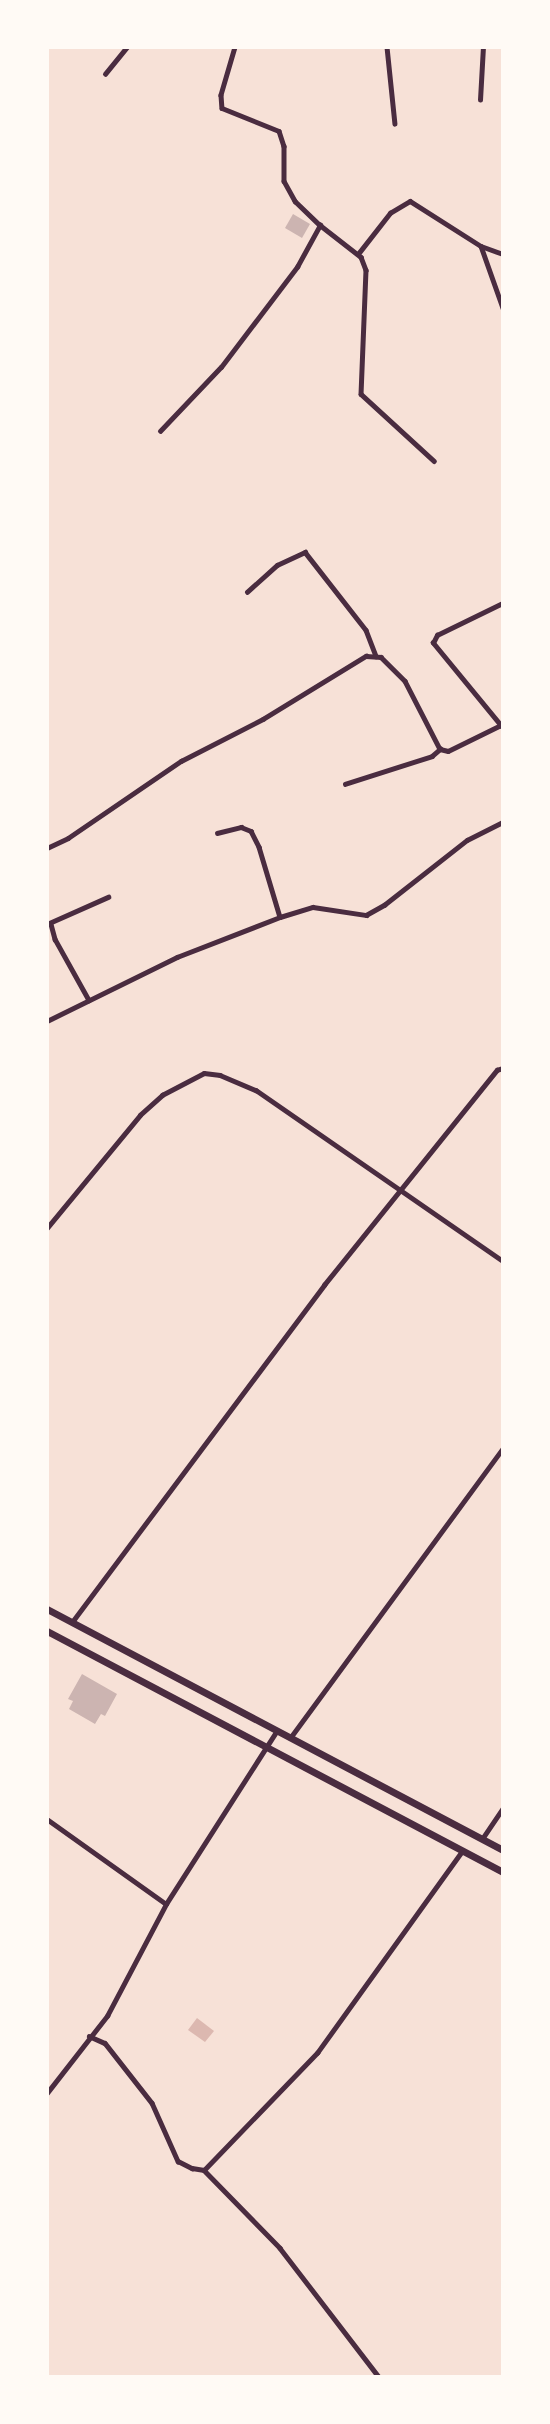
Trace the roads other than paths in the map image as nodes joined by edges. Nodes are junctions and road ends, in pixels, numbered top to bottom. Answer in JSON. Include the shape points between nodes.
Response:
{"nodes":[{"id":1,"x":127,"y":47,"type":"edge"},
{"id":2,"x":234,"y":47,"type":"edge"},
{"id":3,"x":387,"y":47,"type":"edge"},
{"id":4,"x":483,"y":47,"type":"edge"},
{"id":5,"x":105,"y":74,"type":"dead end"},
{"id":6,"x":480,"y":100,"type":"dead end"},
{"id":7,"x":395,"y":124,"type":"dead end"},
{"id":8,"x":320,"y":225,"type":"junction"},
{"id":9,"x":481,"y":246,"type":"junction"},
{"id":10,"x":358,"y":254,"type":"junction"},
{"id":11,"x":503,"y":254,"type":"edge"},
{"id":12,"x":503,"y":308,"type":"edge"},
{"id":13,"x":160,"y":431,"type":"dead end"},
{"id":14,"x":434,"y":461,"type":"dead end"},
{"id":15,"x":247,"y":592,"type":"dead end"},
{"id":16,"x":503,"y":603,"type":"edge"},
{"id":17,"x":376,"y":656,"type":"junction"},
{"id":18,"x":502,"y":726,"type":"edge"},
{"id":19,"x":440,"y":749,"type":"junction"},
{"id":20,"x":345,"y":784,"type":"dead end"},
{"id":21,"x":503,"y":822,"type":"edge"},
{"id":22,"x":217,"y":833,"type":"dead end"},
{"id":23,"x":47,"y":848,"type":"edge"},
{"id":24,"x":108,"y":897,"type":"dead end"},
{"id":25,"x":280,"y":917,"type":"junction"},
{"id":26,"x":49,"y":924,"type":"edge"},
{"id":27,"x":89,"y":1000,"type":"junction"},
{"id":28,"x":47,"y":1021,"type":"edge"},
{"id":29,"x":503,"y":1068,"type":"edge"},
{"id":30,"x":400,"y":1188,"type":"junction"},
{"id":31,"x":47,"y":1228,"type":"edge"},
{"id":32,"x":503,"y":1261,"type":"edge"},
{"id":33,"x":503,"y":1448,"type":"edge"},
{"id":34,"x":47,"y":1609,"type":"edge"},
{"id":35,"x":72,"y":1622,"type":"junction"},
{"id":36,"x":47,"y":1631,"type":"edge"},
{"id":37,"x":276,"y":1732,"type":"junction"},
{"id":38,"x":290,"y":1739,"type":"junction"},
{"id":39,"x":266,"y":1749,"type":"junction"},
{"id":40,"x":503,"y":1808,"type":"edge"},
{"id":41,"x":47,"y":1819,"type":"edge"},
{"id":42,"x":481,"y":1839,"type":"junction"},
{"id":43,"x":503,"y":1850,"type":"edge"},
{"id":44,"x":462,"y":1851,"type":"junction"},
{"id":45,"x":503,"y":1872,"type":"edge"},
{"id":46,"x":166,"y":1904,"type":"junction"},
{"id":47,"x":89,"y":2036,"type":"junction"},
{"id":48,"x":47,"y":2093,"type":"edge"},
{"id":49,"x":204,"y":2170,"type":"junction"},
{"id":50,"x":379,"y":2377,"type":"edge"}],
"edges":[{"from":1,"to":5,"type":"street"},
{"from":2,"to":8,"type":"street","via":[[222,108],[279,131],[284,181],[295,201]]},
{"from":3,"to":7,"type":"street"},
{"from":4,"to":6,"type":"street"},
{"from":8,"to":10,"type":"street"},
{"from":8,"to":13,"type":"street","via":[[297,267],[221,367]]},
{"from":9,"to":10,"type":"street","via":[[410,201],[390,213]]},
{"from":9,"to":11,"type":"street"},
{"from":9,"to":12,"type":"street"},
{"from":10,"to":14,"type":"street","via":[[366,270],[361,394]]},
{"from":15,"to":17,"type":"street","via":[[277,565],[306,552],[366,630]]},
{"from":16,"to":18,"type":"street","via":[[437,635],[433,643]]},
{"from":17,"to":19,"type":"street","via":[[411,688]]},
{"from":17,"to":23,"type":"street","via":[[366,656],[181,761]]},
{"from":18,"to":19,"type":"street","via":[[448,751]]},
{"from":19,"to":20,"type":"street","via":[[432,757]]},
{"from":21,"to":25,"type":"street","via":[[467,840],[366,915],[313,907]]},
{"from":22,"to":25,"type":"street","via":[[241,827],[251,831]]},
{"from":24,"to":26,"type":"street"},
{"from":25,"to":27,"type":"street","via":[[177,957]]},
{"from":26,"to":27,"type":"street"},
{"from":27,"to":28,"type":"street"},
{"from":29,"to":30,"type":"street"},
{"from":30,"to":31,"type":"street","via":[[256,1090],[204,1073],[162,1096],[140,1115]]},
{"from":30,"to":32,"type":"street"},
{"from":30,"to":35,"type":"street"},
{"from":33,"to":38,"type":"street"},
{"from":34,"to":35,"type":"main road"},
{"from":35,"to":37,"type":"main road"},
{"from":36,"to":39,"type":"main road"},
{"from":37,"to":38,"type":"main road"},
{"from":37,"to":39,"type":"street"},
{"from":38,"to":42,"type":"main road"},
{"from":39,"to":44,"type":"main road"},
{"from":39,"to":46,"type":"street"},
{"from":40,"to":42,"type":"street"},
{"from":41,"to":46,"type":"street"},
{"from":42,"to":43,"type":"main road"},
{"from":44,"to":45,"type":"main road"},
{"from":44,"to":49,"type":"street","via":[[317,2053]]},
{"from":46,"to":47,"type":"street","via":[[107,2015]]},
{"from":47,"to":48,"type":"street"},
{"from":47,"to":49,"type":"street","via":[[105,2043],[152,2103],[178,2161]]},
{"from":49,"to":50,"type":"street","via":[[280,2248]]}]}
